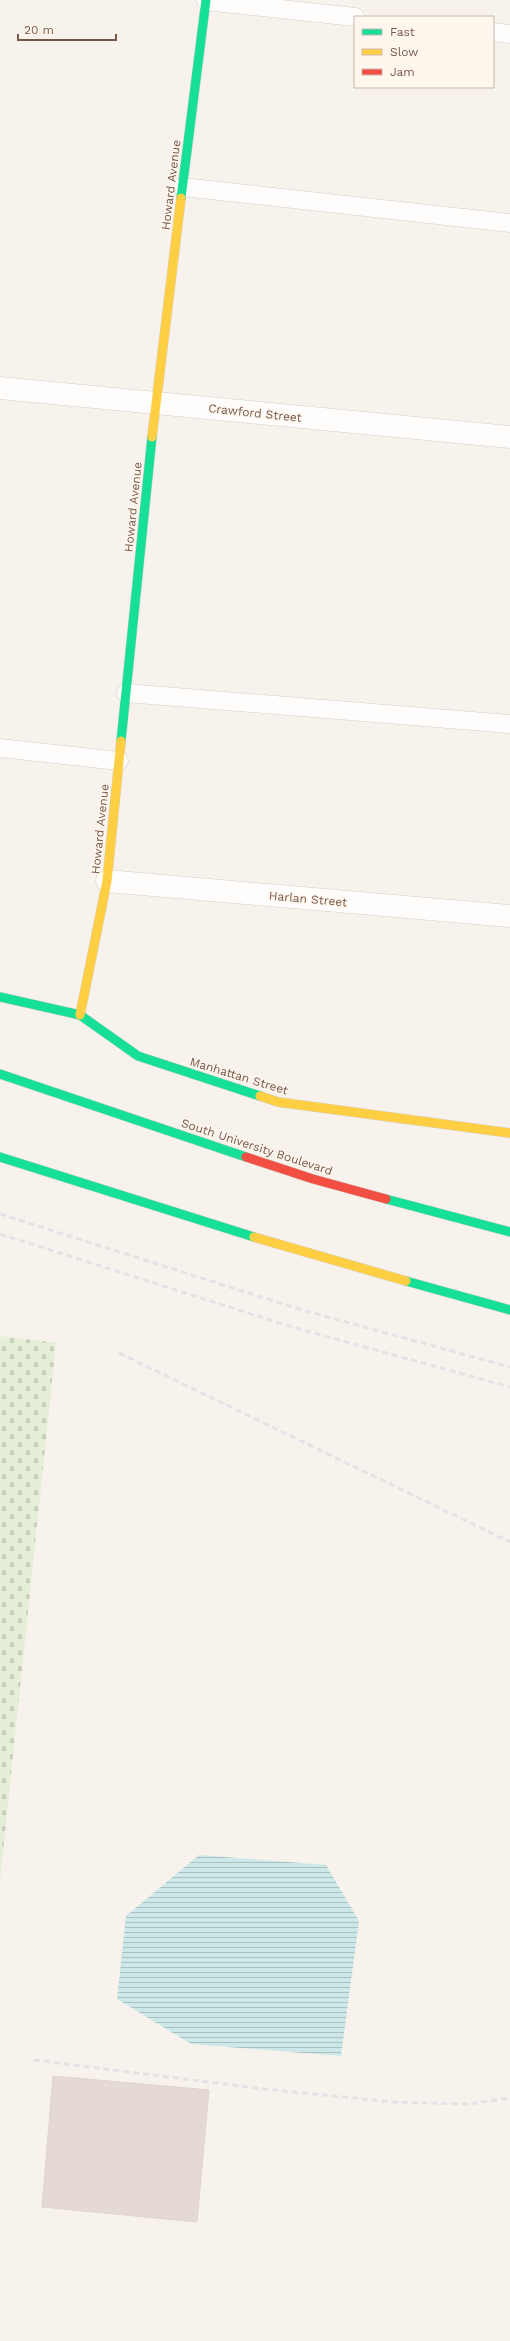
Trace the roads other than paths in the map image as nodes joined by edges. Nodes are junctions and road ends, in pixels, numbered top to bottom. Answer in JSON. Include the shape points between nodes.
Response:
{"nodes":[{"id":1,"x":206,"y":1,"type":"edge"},
{"id":2,"x":354,"y":17,"type":"edge"},
{"id":3,"x":494,"y":32,"type":"edge"},
{"id":4,"x":510,"y":34,"type":"edge"},
{"id":5,"x":183,"y":188,"type":"junction"},
{"id":6,"x":510,"y":224,"type":"edge"},
{"id":7,"x":0,"y":388,"type":"edge"},
{"id":8,"x":155,"y":403,"type":"junction"},
{"id":9,"x":510,"y":438,"type":"edge"},
{"id":10,"x":126,"y":693,"type":"junction"},
{"id":11,"x":510,"y":724,"type":"edge"},
{"id":12,"x":0,"y":748,"type":"edge"},
{"id":13,"x":119,"y":761,"type":"junction"},
{"id":14,"x":107,"y":881,"type":"junction"},
{"id":15,"x":510,"y":916,"type":"edge"},
{"id":16,"x":0,"y":996,"type":"edge"},
{"id":17,"x":80,"y":1015,"type":"junction"},
{"id":18,"x":0,"y":1074,"type":"edge"},
{"id":19,"x":510,"y":1133,"type":"edge"},
{"id":20,"x":0,"y":1157,"type":"edge"},
{"id":21,"x":510,"y":1232,"type":"edge"},
{"id":22,"x":510,"y":1310,"type":"edge"}],
"edges":[{"from":1,"to":2,"type":"lane"},
{"from":1,"to":5,"type":"street","name":"Howard Avenue"},
{"from":3,"to":4,"type":"lane"},
{"from":5,"to":6,"type":"lane"},
{"from":5,"to":8,"type":"street","name":"Howard Avenue"},
{"from":7,"to":8,"type":"street","name":"Crawford Street"},
{"from":8,"to":9,"type":"street","name":"Crawford Street"},
{"from":8,"to":10,"type":"street","name":"Howard Avenue"},
{"from":10,"to":11,"type":"lane"},
{"from":10,"to":13,"type":"street","name":"Howard Avenue"},
{"from":12,"to":13,"type":"lane"},
{"from":13,"to":14,"type":"street","name":"Howard Avenue"},
{"from":14,"to":15,"type":"street","name":"Harlan Street"},
{"from":14,"to":17,"type":"street","name":"Howard Avenue"},
{"from":16,"to":17,"type":"street","name":"Manhattan Street"},
{"from":17,"to":19,"type":"street","name":"Manhattan Street","via":[[138,1056],[278,1102]]},
{"from":18,"to":21,"type":"street","name":"South University Boulevard","via":[[313,1179]]},
{"from":20,"to":22,"type":"street","via":[[99,1191],[340,1263]]}]}
